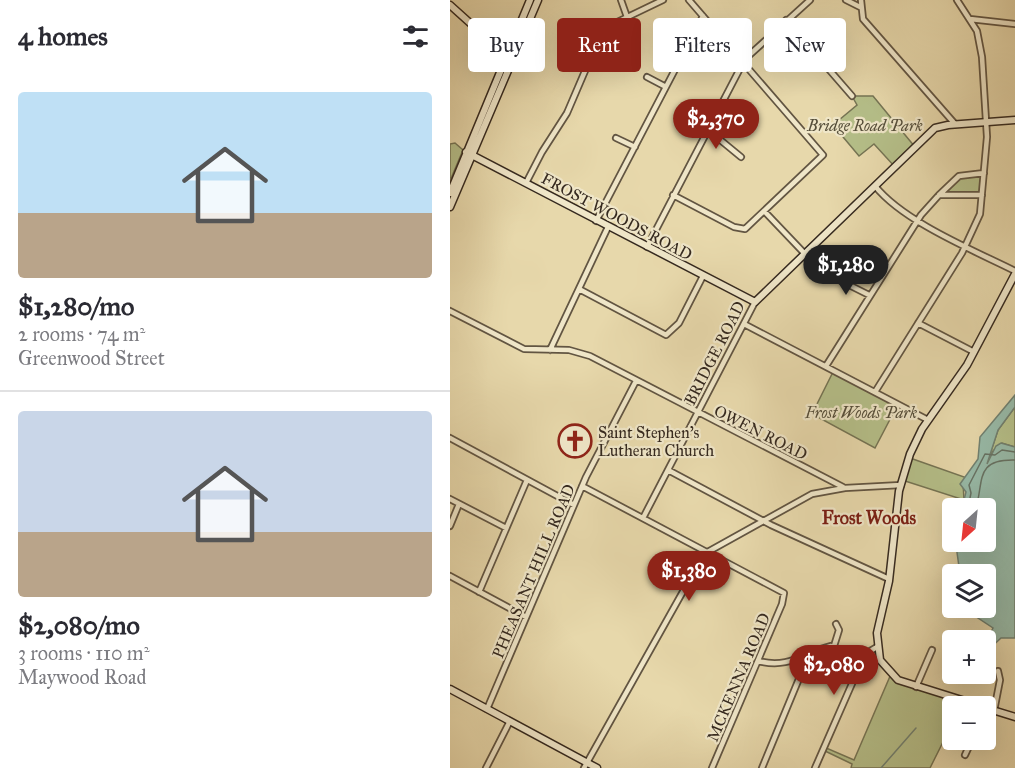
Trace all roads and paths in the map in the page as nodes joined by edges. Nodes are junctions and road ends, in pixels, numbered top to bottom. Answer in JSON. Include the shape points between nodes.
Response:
{"nodes":[{"id":1,"x":530,"y":0,"type":"edge"},
{"id":2,"x":538,"y":0,"type":"edge"},
{"id":3,"x":621,"y":0,"type":"edge"},
{"id":4,"x":663,"y":0,"type":"edge"},
{"id":5,"x":689,"y":0,"type":"edge"},
{"id":6,"x":810,"y":0,"type":"edge"},
{"id":7,"x":846,"y":0,"type":"edge"},
{"id":8,"x":861,"y":0,"type":"edge"},
{"id":9,"x":957,"y":0,"type":"edge"},
{"id":10,"x":450,"y":5,"type":"edge"},
{"id":11,"x":860,"y":8,"type":"junction"},
{"id":12,"x":703,"y":16,"type":"joint"},
{"id":13,"x":627,"y":17,"type":"junction"},
{"id":14,"x":523,"y":18,"type":"edge"},
{"id":15,"x":531,"y":18,"type":"edge"},
{"id":16,"x":788,"y":18,"type":"edge"},
{"id":17,"x":970,"y":20,"type":"junction"},
{"id":18,"x":468,"y":21,"type":"edge"},
{"id":19,"x":1015,"y":24,"type":"edge"},
{"id":20,"x":764,"y":41,"type":"edge"},
{"id":21,"x":752,"y":53,"type":"edge"},
{"id":22,"x":501,"y":72,"type":"edge"},
{"id":23,"x":508,"y":72,"type":"edge"},
{"id":24,"x":738,"y":72,"type":"edge"},
{"id":25,"x":752,"y":72,"type":"edge"},
{"id":26,"x":831,"y":72,"type":"edge"},
{"id":27,"x":647,"y":77,"type":"dead end"},
{"id":28,"x":666,"y":87,"type":"junction"},
{"id":29,"x":852,"y":96,"type":"dead end"},
{"id":30,"x":1015,"y":120,"type":"edge"},
{"id":31,"x":986,"y":122,"type":"junction"},
{"id":32,"x":955,"y":124,"type":"junction"},
{"id":33,"x":708,"y":129,"type":"junction"},
{"id":34,"x":616,"y":138,"type":"dead end"},
{"id":35,"x":635,"y":147,"type":"junction"},
{"id":36,"x":469,"y":154,"type":"junction"},
{"id":37,"x":741,"y":157,"type":"dead end"},
{"id":38,"x":984,"y":173,"type":"junction"},
{"id":39,"x":526,"y":183,"type":"junction"},
{"id":40,"x":875,"y":186,"type":"junction"},
{"id":41,"x":450,"y":192,"type":"edge"},
{"id":42,"x":674,"y":195,"type":"junction"},
{"id":43,"x":939,"y":195,"type":"junction"},
{"id":44,"x":982,"y":195,"type":"junction"},
{"id":45,"x":450,"y":207,"type":"edge"},
{"id":46,"x":765,"y":212,"type":"junction"},
{"id":47,"x":596,"y":220,"type":"junction"},
{"id":48,"x":917,"y":220,"type":"junction"},
{"id":49,"x":608,"y":227,"type":"junction"},
{"id":50,"x":966,"y":245,"type":"junction"},
{"id":51,"x":646,"y":247,"type":"junction"},
{"id":52,"x":805,"y":254,"type":"junction"},
{"id":53,"x":1015,"y":272,"type":"edge"},
{"id":54,"x":703,"y":276,"type":"junction"},
{"id":55,"x":833,"y":277,"type":"dead end"},
{"id":56,"x":579,"y":289,"type":"junction"},
{"id":57,"x":869,"y":295,"type":"junction"},
{"id":58,"x":755,"y":302,"type":"junction"},
{"id":59,"x":450,"y":311,"type":"edge"},
{"id":60,"x":918,"y":323,"type":"junction"},
{"id":61,"x":744,"y":324,"type":"junction"},
{"id":62,"x":550,"y":350,"type":"junction"},
{"id":63,"x":974,"y":352,"type":"junction"},
{"id":64,"x":826,"y":366,"type":"junction"},
{"id":65,"x":636,"y":381,"type":"junction"},
{"id":66,"x":875,"y":392,"type":"junction"},
{"id":67,"x":698,"y":413,"type":"junction"},
{"id":68,"x":928,"y":420,"type":"junction"},
{"id":69,"x":450,"y":438,"type":"edge"},
{"id":70,"x":668,"y":470,"type":"junction"},
{"id":71,"x":527,"y":480,"type":"junction"},
{"id":72,"x":833,"y":482,"type":"junction"},
{"id":73,"x":901,"y":484,"type":"junction"},
{"id":74,"x":582,"y":486,"type":"junction"},
{"id":75,"x":845,"y":488,"type":"junction"},
{"id":76,"x":824,"y":491,"type":"junction"},
{"id":77,"x":450,"y":499,"type":"edge"},
{"id":78,"x":459,"y":504,"type":"junction"},
{"id":79,"x":574,"y":505,"type":"junction"},
{"id":80,"x":643,"y":518,"type":"junction"},
{"id":81,"x":764,"y":521,"type":"junction"},
{"id":82,"x":450,"y":526,"type":"edge"},
{"id":83,"x":506,"y":528,"type":"junction"},
{"id":84,"x":707,"y":552,"type":"junction"},
{"id":85,"x":450,"y":576,"type":"edge"},
{"id":86,"x":889,"y":579,"type":"junction"},
{"id":87,"x":479,"y":592,"type":"junction"},
{"id":88,"x":526,"y":617,"type":"junction"},
{"id":89,"x":836,"y":624,"type":"dead end"},
{"id":90,"x":834,"y":646,"type":"junction"},
{"id":91,"x":877,"y":648,"type":"junction"},
{"id":92,"x":932,"y":650,"type":"dead end"},
{"id":93,"x":808,"y":657,"type":"junction"},
{"id":94,"x":862,"y":659,"type":"junction"},
{"id":95,"x":758,"y":661,"type":"junction"},
{"id":96,"x":998,"y":671,"type":"dead end"},
{"id":97,"x":916,"y":687,"type":"junction"},
{"id":98,"x":450,"y":689,"type":"edge"},
{"id":99,"x":947,"y":696,"type":"edge"},
{"id":100,"x":994,"y":696,"type":"edge"},
{"id":101,"x":487,"y":709,"type":"junction"},
{"id":102,"x":996,"y":711,"type":"edge"},
{"id":103,"x":1015,"y":717,"type":"edge"},
{"id":104,"x":510,"y":721,"type":"junction"},
{"id":105,"x":967,"y":750,"type":"edge"},
{"id":106,"x":965,"y":755,"type":"dead end"},
{"id":107,"x":585,"y":765,"type":"edge"},
{"id":108,"x":486,"y":768,"type":"edge"},
{"id":109,"x":597,"y":768,"type":"edge"},
{"id":110,"x":712,"y":768,"type":"edge"},
{"id":111,"x":762,"y":768,"type":"edge"},
{"id":112,"x":815,"y":768,"type":"edge"}],
"edges":[{"from":1,"to":14,"type":"street"},
{"from":2,"to":15,"type":"street"},
{"from":3,"to":13,"type":"street"},
{"from":4,"to":13,"type":"street"},
{"from":5,"to":12,"type":"street"},
{"from":6,"to":16,"type":"street"},
{"from":7,"to":11,"type":"street"},
{"from":8,"to":11,"type":"street"},
{"from":9,"to":17,"type":"street"},
{"from":10,"to":18,"type":"street"},
{"from":11,"to":32,"type":"street","via":[[863,19]]},
{"from":12,"to":28,"type":"street"},
{"from":13,"to":39,"type":"street","via":[[600,36],[567,113]]},
{"from":17,"to":19,"type":"street"},
{"from":17,"to":31,"type":"street","via":[[982,54]]},
{"from":20,"to":21,"type":"street"},
{"from":22,"to":36,"type":"street"},
{"from":23,"to":36,"type":"street"},
{"from":24,"to":33,"type":"street"},
{"from":25,"to":46,"type":"street","via":[[822,153]]},
{"from":26,"to":29,"type":"street"},
{"from":27,"to":28,"type":"street"},
{"from":28,"to":35,"type":"street"},
{"from":30,"to":31,"type":"street","name":"BRIDGE ROAD"},
{"from":31,"to":32,"type":"street","name":"BRIDGE ROAD"},
{"from":31,"to":38,"type":"street"},
{"from":32,"to":40,"type":"street","name":"BRIDGE ROAD","via":[[931,131]]},
{"from":33,"to":37,"type":"street"},
{"from":33,"to":42,"type":"street"},
{"from":34,"to":35,"type":"street"},
{"from":35,"to":47,"type":"street"},
{"from":36,"to":39,"type":"street","name":"FROST WOODS ROAD"},
{"from":36,"to":41,"type":"street"},
{"from":36,"to":45,"type":"street"},
{"from":38,"to":43,"type":"street","via":[[958,176]]},
{"from":38,"to":44,"type":"street"},
{"from":39,"to":47,"type":"street","name":"FROST WOODS ROAD"},
{"from":40,"to":48,"type":"street"},
{"from":40,"to":52,"type":"street","name":"BRIDGE ROAD"},
{"from":42,"to":46,"type":"street","via":[[741,229],[748,228]]},
{"from":42,"to":51,"type":"street"},
{"from":43,"to":44,"type":"street"},
{"from":43,"to":48,"type":"street"},
{"from":44,"to":50,"type":"street","via":[[976,225]]},
{"from":46,"to":52,"type":"street"},
{"from":47,"to":49,"type":"street","name":"FROST WOODS ROAD"},
{"from":48,"to":50,"type":"street"},
{"from":48,"to":57,"type":"street"},
{"from":49,"to":51,"type":"street","name":"FROST WOODS ROAD"},
{"from":49,"to":56,"type":"street"},
{"from":50,"to":53,"type":"street"},
{"from":50,"to":60,"type":"street"},
{"from":51,"to":54,"type":"street","name":"FROST WOODS ROAD"},
{"from":52,"to":58,"type":"street","name":"BRIDGE ROAD"},
{"from":53,"to":63,"type":"street"},
{"from":54,"to":56,"type":"street","via":[[677,327],[666,335]]},
{"from":54,"to":58,"type":"street","name":"FROST WOODS ROAD"},
{"from":55,"to":57,"type":"street"},
{"from":56,"to":62,"type":"street"},
{"from":57,"to":64,"type":"street"},
{"from":58,"to":61,"type":"street","name":"BRIDGE ROAD"},
{"from":59,"to":62,"type":"street","name":"OWEN ROAD","via":[[524,349]]},
{"from":60,"to":63,"type":"street"},
{"from":60,"to":66,"type":"street"},
{"from":61,"to":64,"type":"street"},
{"from":61,"to":67,"type":"street","name":"BRIDGE ROAD"},
{"from":62,"to":65,"type":"street","name":"OWEN ROAD","via":[[583,354]]},
{"from":63,"to":68,"type":"street"},
{"from":64,"to":66,"type":"street"},
{"from":65,"to":67,"type":"street","name":"OWEN ROAD"},
{"from":65,"to":74,"type":"street","name":"PHEASANT HILL ROAD"},
{"from":66,"to":68,"type":"street"},
{"from":67,"to":70,"type":"street","name":"BRIDGE ROAD"},
{"from":67,"to":72,"type":"street","name":"OWEN ROAD"},
{"from":68,"to":73,"type":"street","via":[[910,454]]},
{"from":69,"to":71,"type":"street"},
{"from":70,"to":80,"type":"street","name":"BRIDGE ROAD"},
{"from":70,"to":81,"type":"street"},
{"from":71,"to":79,"type":"street"},
{"from":71,"to":83,"type":"street"},
{"from":72,"to":75,"type":"street","name":"OWEN ROAD"},
{"from":72,"to":76,"type":"street"},
{"from":73,"to":75,"type":"street"},
{"from":73,"to":86,"type":"street"},
{"from":74,"to":79,"type":"street","name":"PHEASANT HILL ROAD"},
{"from":74,"to":80,"type":"street"},
{"from":75,"to":76,"type":"street"},
{"from":76,"to":81,"type":"street"},
{"from":77,"to":78,"type":"street"},
{"from":78,"to":82,"type":"street"},
{"from":78,"to":83,"type":"street"},
{"from":79,"to":88,"type":"street","name":"PHEASANT HILL ROAD"},
{"from":80,"to":84,"type":"street"},
{"from":81,"to":84,"type":"street"},
{"from":81,"to":86,"type":"street"},
{"from":83,"to":87,"type":"street"},
{"from":84,"to":95,"type":"street","name":"MCKENNA ROAD","via":[[777,587],[784,595]]},
{"from":84,"to":107,"type":"street"},
{"from":85,"to":87,"type":"street"},
{"from":86,"to":91,"type":"street"},
{"from":87,"to":88,"type":"street"},
{"from":88,"to":101,"type":"street","name":"PHEASANT HILL ROAD"},
{"from":89,"to":90,"type":"street","via":[[839,630]]},
{"from":90,"to":93,"type":"street"},
{"from":90,"to":94,"type":"street"},
{"from":91,"to":94,"type":"street"},
{"from":91,"to":97,"type":"street","via":[[891,675]]},
{"from":92,"to":97,"type":"street"},
{"from":93,"to":95,"type":"street","via":[[777,664]]},
{"from":93,"to":111,"type":"street"},
{"from":94,"to":112,"type":"street"},
{"from":95,"to":110,"type":"street","name":"MCKENNA ROAD"},
{"from":96,"to":100,"type":"street","via":[[1000,680]]},
{"from":97,"to":99,"type":"street"},
{"from":98,"to":101,"type":"street"},
{"from":101,"to":104,"type":"street"},
{"from":102,"to":103,"type":"street"},
{"from":104,"to":107,"type":"street"},
{"from":104,"to":108,"type":"street"},
{"from":105,"to":106,"type":"street"},
{"from":107,"to":109,"type":"street"}]}
